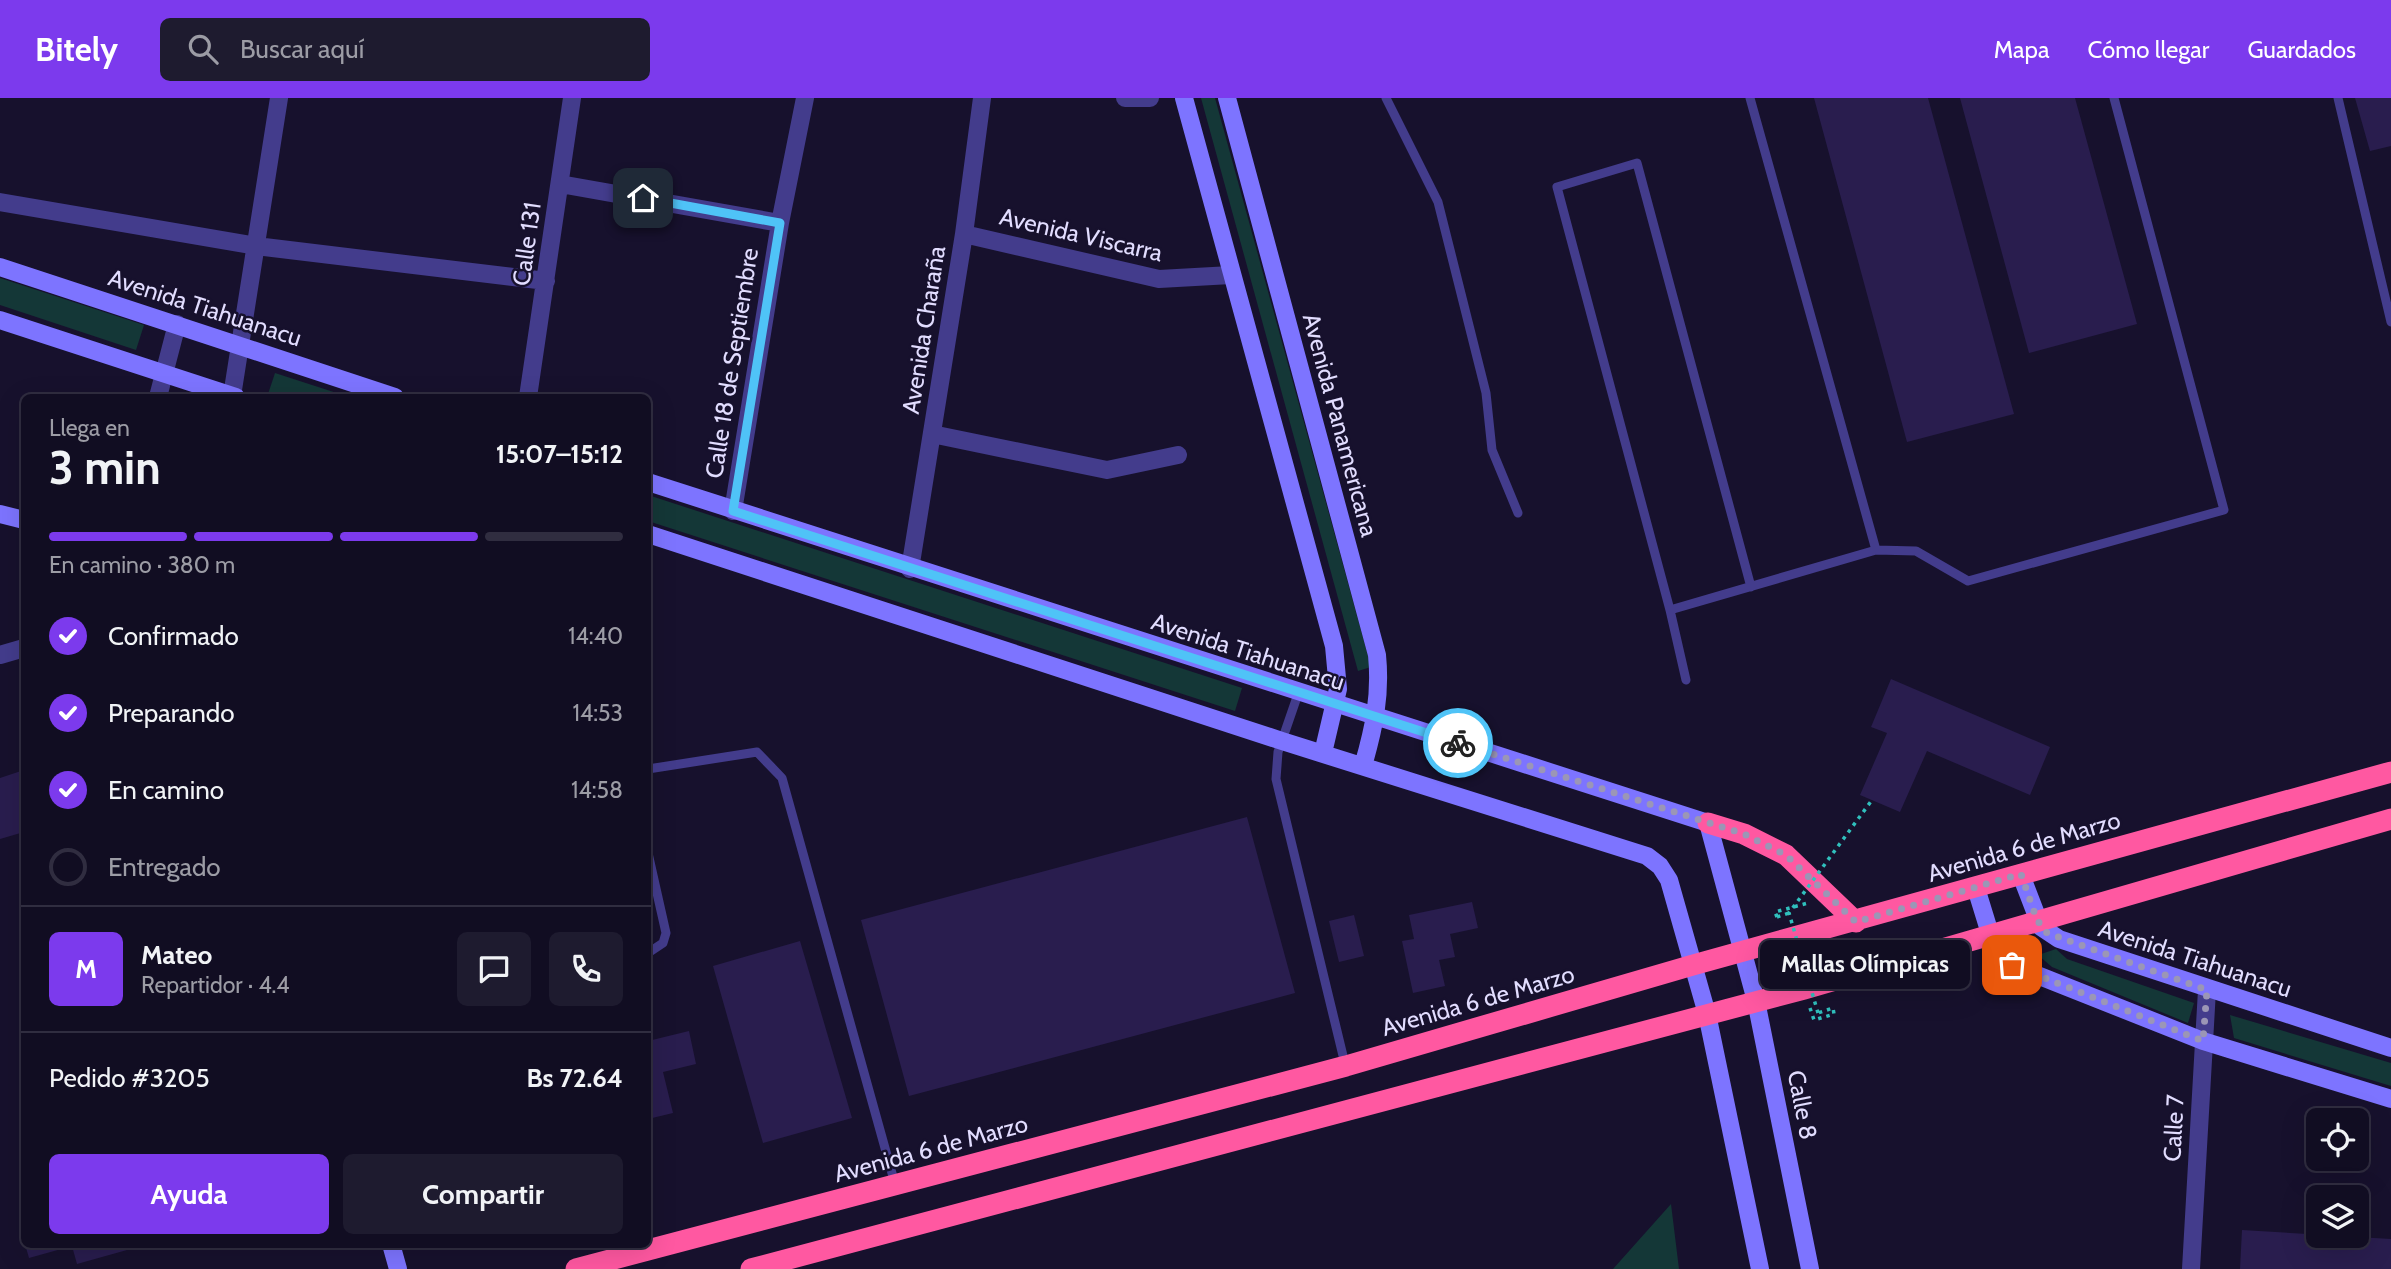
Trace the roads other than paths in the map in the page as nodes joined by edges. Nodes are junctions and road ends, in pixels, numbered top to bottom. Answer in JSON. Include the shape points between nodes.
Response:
{"nodes":[{"id":1,"x":279,"y":98,"type":"edge"},
{"id":2,"x":572,"y":98,"type":"edge"},
{"id":3,"x":805,"y":98,"type":"edge"},
{"id":4,"x":982,"y":98,"type":"edge"},
{"id":5,"x":1125,"y":98,"type":"edge"},
{"id":6,"x":1150,"y":98,"type":"edge"},
{"id":7,"x":1184,"y":98,"type":"edge"},
{"id":8,"x":1227,"y":98,"type":"edge"},
{"id":9,"x":1386,"y":98,"type":"edge"},
{"id":10,"x":1750,"y":98,"type":"edge"},
{"id":11,"x":2114,"y":98,"type":"edge"},
{"id":12,"x":2338,"y":98,"type":"edge"},
{"id":13,"x":560,"y":184,"type":"junction"},
{"id":14,"x":0,"y":202,"type":"edge"},
{"id":15,"x":780,"y":223,"type":"junction"},
{"id":16,"x":964,"y":234,"type":"junction"},
{"id":17,"x":256,"y":246,"type":"junction"},
{"id":18,"x":0,"y":267,"type":"edge"},
{"id":19,"x":1231,"y":275,"type":"junction"},
{"id":20,"x":547,"y":281,"type":"junction"},
{"id":21,"x":0,"y":320,"type":"edge"},
{"id":22,"x":2391,"y":322,"type":"edge"},
{"id":23,"x":177,"y":324,"type":"junction"},
{"id":24,"x":241,"y":345,"type":"junction"},
{"id":25,"x":162,"y":374,"type":"junction"},
{"id":26,"x":159,"y":394,"type":"edge"},
{"id":27,"x":225,"y":394,"type":"edge"},
{"id":28,"x":234,"y":394,"type":"edge"},
{"id":29,"x":386,"y":394,"type":"edge"},
{"id":30,"x":528,"y":394,"type":"edge"},
{"id":31,"x":932,"y":434,"type":"junction"},
{"id":32,"x":1178,"y":455,"type":"dead end"},
{"id":33,"x":651,"y":483,"type":"edge"},
{"id":34,"x":733,"y":511,"type":"junction"},
{"id":35,"x":1518,"y":513,"type":"dead end"},
{"id":36,"x":0,"y":514,"type":"edge"},
{"id":37,"x":21,"y":519,"type":"edge"},
{"id":38,"x":651,"y":535,"type":"edge"},
{"id":39,"x":1876,"y":550,"type":"junction"},
{"id":40,"x":910,"y":569,"type":"junction"},
{"id":41,"x":1751,"y":587,"type":"junction"},
{"id":42,"x":1670,"y":610,"type":"junction"},
{"id":43,"x":21,"y":649,"type":"edge"},
{"id":44,"x":0,"y":655,"type":"edge"},
{"id":45,"x":1686,"y":680,"type":"dead end"},
{"id":46,"x":1298,"y":694,"type":"junction"},
{"id":47,"x":1335,"y":706,"type":"junction"},
{"id":48,"x":1377,"y":717,"type":"junction"},
{"id":49,"x":1282,"y":741,"type":"junction"},
{"id":50,"x":1323,"y":753,"type":"junction"},
{"id":51,"x":1363,"y":766,"type":"junction"},
{"id":52,"x":651,"y":769,"type":"edge"},
{"id":53,"x":2391,"y":772,"type":"edge"},
{"id":54,"x":2391,"y":819,"type":"edge"},
{"id":55,"x":1708,"y":823,"type":"junction"},
{"id":56,"x":651,"y":866,"type":"edge"},
{"id":57,"x":2021,"y":874,"type":"junction"},
{"id":58,"x":1976,"y":888,"type":"junction"},
{"id":59,"x":2037,"y":920,"type":"junction"},
{"id":60,"x":1856,"y":922,"type":"junction"},
{"id":61,"x":1990,"y":934,"type":"junction"},
{"id":62,"x":651,"y":951,"type":"edge"},
{"id":63,"x":1744,"y":951,"type":"junction"},
{"id":64,"x":1693,"y":965,"type":"junction"},
{"id":65,"x":2207,"y":990,"type":"junction"},
{"id":66,"x":1756,"y":1001,"type":"junction"},
{"id":67,"x":1707,"y":1014,"type":"junction"},
{"id":68,"x":2203,"y":1041,"type":"junction"},
{"id":69,"x":2391,"y":1048,"type":"edge"},
{"id":70,"x":1346,"y":1066,"type":"junction"},
{"id":71,"x":2391,"y":1099,"type":"edge"},
{"id":72,"x":896,"y":1185,"type":"junction"},
{"id":73,"x":392,"y":1248,"type":"edge"},
{"id":74,"x":396,"y":1268,"type":"edge"},
{"id":75,"x":576,"y":1269,"type":"edge"},
{"id":76,"x":751,"y":1269,"type":"edge"},
{"id":77,"x":1760,"y":1269,"type":"edge"},
{"id":78,"x":1810,"y":1269,"type":"edge"},
{"id":79,"x":2191,"y":1269,"type":"edge"}],
"edges":[{"from":1,"to":17,"type":"street"},
{"from":2,"to":13,"type":"street","name":"Calle 131"},
{"from":3,"to":15,"type":"street","name":"Calle 18 de Septiembre"},
{"from":4,"to":16,"type":"street","name":"Avenida Charaña"},
{"from":5,"to":6,"type":"street"},
{"from":7,"to":19,"type":"main road"},
{"from":8,"to":48,"type":"main road","name":"Avenida Panamericana","via":[[1377,655]]},
{"from":9,"to":35,"type":"lane","via":[[1438,202],[1486,393],[1492,450]]},
{"from":10,"to":39,"type":"lane"},
{"from":11,"to":39,"type":"lane","via":[[2224,510],[1968,581],[1916,551]]},
{"from":12,"to":22,"type":"lane"},
{"from":13,"to":15,"type":"street"},
{"from":13,"to":20,"type":"street","name":"Calle 131"},
{"from":14,"to":17,"type":"street"},
{"from":15,"to":34,"type":"street","name":"Calle 18 de Septiembre"},
{"from":16,"to":19,"type":"street","name":"Avenida Viscarra","via":[[1159,279]]},
{"from":16,"to":31,"type":"street","name":"Avenida Charaña"},
{"from":17,"to":20,"type":"street"},
{"from":17,"to":24,"type":"street"},
{"from":18,"to":23,"type":"main road","name":"Avenida Tiahuanacu"},
{"from":19,"to":47,"type":"main road","via":[[1334,646],[1338,668]]},
{"from":20,"to":30,"type":"street","name":"Calle 131"},
{"from":21,"to":25,"type":"main road"},
{"from":23,"to":24,"type":"main road","name":"Avenida Tiahuanacu"},
{"from":23,"to":25,"type":"street"},
{"from":24,"to":28,"type":"street"},
{"from":24,"to":29,"type":"main road","name":"Avenida Tiahuanacu"},
{"from":25,"to":26,"type":"street"},
{"from":25,"to":27,"type":"main road"},
{"from":31,"to":32,"type":"street","via":[[1107,470]]},
{"from":31,"to":40,"type":"street","name":"Avenida Charaña"},
{"from":33,"to":34,"type":"main road","name":"Avenida Tiahuanacu"},
{"from":34,"to":40,"type":"main road","name":"Avenida Tiahuanacu"},
{"from":36,"to":37,"type":"main road"},
{"from":38,"to":49,"type":"main road"},
{"from":39,"to":41,"type":"lane"},
{"from":40,"to":46,"type":"main road","name":"Avenida Tiahuanacu"},
{"from":41,"to":42,"type":"lane"},
{"from":41,"to":42,"type":"lane","via":[[1637,163],[1557,187]]},
{"from":42,"to":45,"type":"lane"},
{"from":43,"to":44,"type":"street"},
{"from":46,"to":47,"type":"main road","name":"Avenida Tiahuanacu"},
{"from":46,"to":49,"type":"lane"},
{"from":47,"to":48,"type":"main road","name":"Avenida Tiahuanacu"},
{"from":47,"to":50,"type":"main road"},
{"from":48,"to":51,"type":"main road","name":"Avenida Panamericana"},
{"from":48,"to":55,"type":"main road","name":"Avenida Tiahuanacu"},
{"from":49,"to":50,"type":"main road"},
{"from":49,"to":70,"type":"lane","via":[[1276,779]]},
{"from":50,"to":51,"type":"main road"},
{"from":51,"to":64,"type":"main road","via":[[1647,856],[1669,880]]},
{"from":52,"to":72,"type":"lane","via":[[757,752],[782,778]]},
{"from":53,"to":57,"type":"highway","name":"Avenida 6 de Marzo"},
{"from":54,"to":59,"type":"highway"},
{"from":55,"to":60,"type":"highway","via":[[1786,855]]},
{"from":55,"to":63,"type":"main road"},
{"from":56,"to":62,"type":"lane","via":[[666,933],[663,943]]},
{"from":57,"to":58,"type":"highway","name":"Avenida 6 de Marzo"},
{"from":57,"to":59,"type":"main road"},
{"from":58,"to":60,"type":"highway","name":"Avenida 6 de Marzo"},
{"from":58,"to":61,"type":"main road"},
{"from":59,"to":61,"type":"highway"},
{"from":59,"to":65,"type":"main road","name":"Avenida Tiahuanacu","via":[[2059,939]]},
{"from":60,"to":63,"type":"highway","name":"Avenida 6 de Marzo"},
{"from":61,"to":66,"type":"highway"},
{"from":61,"to":68,"type":"main road","via":[[2012,965]]},
{"from":63,"to":64,"type":"highway","name":"Avenida 6 de Marzo"},
{"from":63,"to":66,"type":"main road","name":"Calle 8"},
{"from":64,"to":67,"type":"main road"},
{"from":64,"to":70,"type":"highway","name":"Avenida 6 de Marzo"},
{"from":65,"to":68,"type":"street","name":"Calle 7"},
{"from":65,"to":69,"type":"main road","name":"Avenida Tiahuanacu"},
{"from":66,"to":67,"type":"highway"},
{"from":66,"to":78,"type":"main road","name":"Calle 8"},
{"from":67,"to":76,"type":"highway"},
{"from":67,"to":77,"type":"main road"},
{"from":68,"to":71,"type":"main road"},
{"from":68,"to":79,"type":"street","name":"Calle 7"},
{"from":70,"to":72,"type":"highway","name":"Avenida 6 de Marzo"},
{"from":72,"to":75,"type":"highway","name":"Avenida 6 de Marzo"},
{"from":73,"to":74,"type":"main road"}]}
